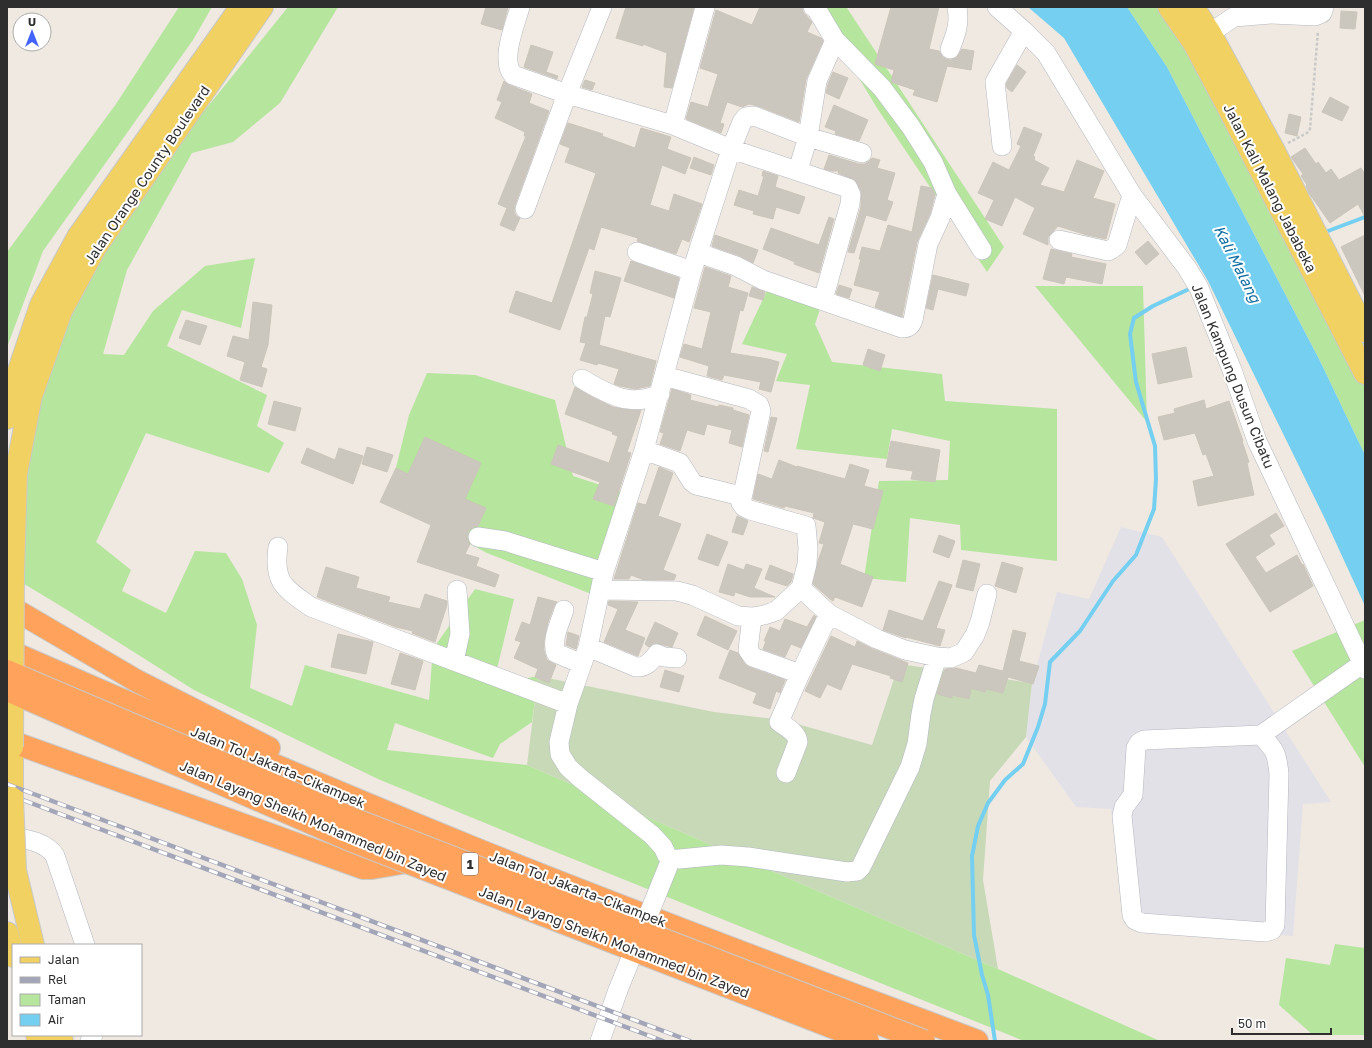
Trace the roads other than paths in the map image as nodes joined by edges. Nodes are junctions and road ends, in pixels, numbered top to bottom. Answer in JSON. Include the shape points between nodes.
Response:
{"nodes":[{"id":1,"x":241,"y":7,"type":"edge"},
{"id":2,"x":262,"y":7,"type":"edge"},
{"id":3,"x":520,"y":7,"type":"edge"},
{"id":4,"x":602,"y":7,"type":"edge"},
{"id":5,"x":706,"y":7,"type":"edge"},
{"id":6,"x":813,"y":7,"type":"edge"},
{"id":7,"x":957,"y":7,"type":"edge"},
{"id":8,"x":997,"y":7,"type":"edge"},
{"id":9,"x":1169,"y":7,"type":"edge"},
{"id":10,"x":1193,"y":7,"type":"edge"},
{"id":11,"x":1322,"y":11,"type":"edge"},
{"id":12,"x":1235,"y":12,"type":"edge"},
{"id":13,"x":1024,"y":31,"type":"junction"},
{"id":14,"x":1210,"y":33,"type":"junction"},
{"id":15,"x":835,"y":40,"type":"junction"},
{"id":16,"x":950,"y":49,"type":"dead end"},
{"id":17,"x":567,"y":94,"type":"junction"},
{"id":18,"x":673,"y":125,"type":"junction"},
{"id":19,"x":808,"y":137,"type":"junction"},
{"id":20,"x":1002,"y":146,"type":"dead end"},
{"id":21,"x":732,"y":149,"type":"junction"},
{"id":22,"x":862,"y":153,"type":"dead end"},
{"id":23,"x":798,"y":170,"type":"junction"},
{"id":24,"x":947,"y":194,"type":"junction"},
{"id":25,"x":1132,"y":195,"type":"junction"},
{"id":26,"x":526,"y":209,"type":"dead end"},
{"id":27,"x":1059,"y":240,"type":"dead end"},
{"id":28,"x":982,"y":250,"type":"dead end"},
{"id":29,"x":637,"y":252,"type":"dead end"},
{"id":30,"x":699,"y":253,"type":"junction"},
{"id":31,"x":692,"y":271,"type":"junction"},
{"id":32,"x":823,"y":300,"type":"junction"},
{"id":33,"x":1364,"y":328,"type":"edge"},
{"id":34,"x":1365,"y":373,"type":"edge"},
{"id":35,"x":582,"y":379,"type":"dead end"},
{"id":36,"x":662,"y":385,"type":"junction"},
{"id":37,"x":7,"y":418,"type":"edge"},
{"id":38,"x":644,"y":450,"type":"junction"},
{"id":39,"x":741,"y":496,"type":"junction"},
{"id":40,"x":478,"y":537,"type":"dead end"},
{"id":41,"x":278,"y":547,"type":"dead end"},
{"id":42,"x":602,"y":581,"type":"junction"},
{"id":43,"x":801,"y":588,"type":"junction"},
{"id":44,"x":457,"y":590,"type":"dead end"},
{"id":45,"x":987,"y":594,"type":"dead end"},
{"id":46,"x":7,"y":605,"type":"edge"},
{"id":47,"x":564,"y":610,"type":"dead end"},
{"id":48,"x":829,"y":614,"type":"junction"},
{"id":49,"x":752,"y":617,"type":"junction"},
{"id":50,"x":7,"y":650,"type":"edge"},
{"id":51,"x":585,"y":656,"type":"junction"},
{"id":52,"x":937,"y":657,"type":"junction"},
{"id":53,"x":677,"y":658,"type":"dead end"},
{"id":54,"x":454,"y":661,"type":"junction"},
{"id":55,"x":1364,"y":666,"type":"edge"},
{"id":56,"x":7,"y":671,"type":"edge"},
{"id":57,"x":800,"y":674,"type":"junction"},
{"id":58,"x":7,"y":692,"type":"edge"},
{"id":59,"x":568,"y":704,"type":"junction"},
{"id":60,"x":1262,"y":735,"type":"junction"},
{"id":61,"x":9,"y":743,"type":"edge"},
{"id":62,"x":786,"y":773,"type":"dead end"},
{"id":63,"x":7,"y":836,"type":"edge"},
{"id":64,"x":7,"y":849,"type":"edge"},
{"id":65,"x":477,"y":849,"type":"junction"},
{"id":66,"x":51,"y":850,"type":"junction"},
{"id":67,"x":669,"y":862,"type":"junction"},
{"id":68,"x":401,"y":863,"type":"junction"},
{"id":69,"x":7,"y":932,"type":"edge"},
{"id":70,"x":33,"y":944,"type":"edge"},
{"id":71,"x":85,"y":944,"type":"edge"},
{"id":72,"x":12,"y":952,"type":"edge"},
{"id":73,"x":600,"y":1041,"type":"edge"},
{"id":74,"x":860,"y":1041,"type":"edge"},
{"id":75,"x":868,"y":1041,"type":"edge"},
{"id":76,"x":924,"y":1041,"type":"edge"},
{"id":77,"x":977,"y":1041,"type":"edge"}],
"edges":[{"from":1,"to":37,"type":"main road","name":"Jalan Orange County Boulevard","via":[[78,237],[41,305],[14,385]]},
{"from":2,"to":61,"type":"main road","name":"Jalan Orange County Boulevard","bridge":true,"via":[[95,248],[61,311],[31,396],[16,474]]},
{"from":3,"to":17,"type":"street","via":[[508,48],[509,71],[513,75]]},
{"from":4,"to":17,"type":"street"},
{"from":5,"to":18,"type":"street"},
{"from":6,"to":15,"type":"street"},
{"from":7,"to":16,"type":"street","via":[[958,29]]},
{"from":8,"to":13,"type":"street","name":"Jalan Kampung Dusun Cibatu"},
{"from":9,"to":34,"type":"main road","name":"Jalan Kali Malang Jababeka","via":[[1194,43]]},
{"from":10,"to":14,"type":"main road","name":"Jalan Kali Malang Jababeka"},
{"from":11,"to":12,"type":"street","via":[[1271,14]]},
{"from":12,"to":14,"type":"street"},
{"from":13,"to":20,"type":"street","via":[[995,82]]},
{"from":13,"to":25,"type":"street","name":"Jalan Kampung Dusun Cibatu","via":[[1046,52]]},
{"from":14,"to":33,"type":"main road","name":"Jalan Kali Malang Jababeka","via":[[1274,151]]},
{"from":15,"to":19,"type":"street","via":[[817,81]]},
{"from":15,"to":24,"type":"street","via":[[882,88],[911,127],[933,162]]},
{"from":17,"to":18,"type":"street"},
{"from":17,"to":26,"type":"street"},
{"from":18,"to":21,"type":"street"},
{"from":19,"to":21,"type":"street","via":[[754,116],[746,117]]},
{"from":19,"to":22,"type":"street"},
{"from":19,"to":23,"type":"street"},
{"from":21,"to":23,"type":"street"},
{"from":21,"to":30,"type":"street"},
{"from":23,"to":32,"type":"street","via":[[848,188],[851,196]]},
{"from":24,"to":28,"type":"street"},
{"from":24,"to":32,"type":"street","via":[[928,244],[911,326],[902,328]]},
{"from":25,"to":27,"type":"street","via":[[1117,245],[1112,249],[1108,251]]},
{"from":25,"to":55,"type":"street","name":"Jalan Kampung Dusun Cibatu","via":[[1199,288],[1257,441]]},
{"from":29,"to":31,"type":"street"},
{"from":30,"to":31,"type":"street"},
{"from":30,"to":32,"type":"street","via":[[736,266],[763,280]]},
{"from":31,"to":36,"type":"street"},
{"from":35,"to":36,"type":"street","via":[[626,399],[651,398]]},
{"from":36,"to":38,"type":"street"},
{"from":36,"to":39,"type":"street","via":[[749,398],[759,405],[760,411]]},
{"from":38,"to":39,"type":"street","via":[[680,463],[696,485]]},
{"from":38,"to":42,"type":"street"},
{"from":39,"to":43,"type":"street","via":[[740,503],[744,507],[806,526],[807,564]]},
{"from":40,"to":42,"type":"street","via":[[505,541]]},
{"from":41,"to":54,"type":"street","via":[[278,574],[282,583],[289,592],[311,607]]},
{"from":42,"to":49,"type":"street","via":[[677,591],[738,616]]},
{"from":42,"to":51,"type":"street"},
{"from":43,"to":48,"type":"street"},
{"from":43,"to":49,"type":"street","via":[[776,611]]},
{"from":44,"to":54,"type":"street","via":[[460,634]]},
{"from":45,"to":52,"type":"street","via":[[975,635],[964,652],[951,658]]},
{"from":46,"to":65,"type":"highway","via":[[144,685]]},
{"from":47,"to":51,"type":"street","via":[[554,649],[556,653]]},
{"from":48,"to":52,"type":"street","via":[[877,639],[905,650]]},
{"from":48,"to":57,"type":"street"},
{"from":49,"to":57,"type":"street","via":[[748,650],[750,654]]},
{"from":50,"to":65,"type":"highway","name":"Jalan Tol Jakarta–Cikampek","number":"1","via":[[189,730]]},
{"from":51,"to":53,"type":"street","via":[[641,668],[657,654]]},
{"from":51,"to":59,"type":"street"},
{"from":52,"to":67,"type":"street","via":[[924,700],[917,744],[910,767],[857,871],[847,872],[721,855]]},
{"from":54,"to":59,"type":"street"},
{"from":55,"to":60,"type":"street"},
{"from":56,"to":76,"type":"highway","name":"Jalan Layang Sheikh Mohammed bin Zayed","number":"1","bridge":true,"via":[[356,820]]},
{"from":57,"to":62,"type":"street","via":[[779,722],[798,738]]},
{"from":58,"to":68,"type":"highway","number":"1"},
{"from":58,"to":75,"type":"highway","name":"Jalan Layang Sheikh Mohammed bin Zayed","number":"1","bridge":true,"via":[[350,840]]},
{"from":59,"to":67,"type":"street","via":[[559,742],[560,754],[568,767],[652,835],[663,847]]},
{"from":60,"to":60,"type":"street","via":[[1144,740],[1139,743],[1136,748],[1132,795],[1124,807],[1122,816],[1132,915],[1135,920],[1142,923],[1266,932],[1272,930],[1275,925],[1279,774],[1278,758]]},
{"from":61,"to":68,"type":"highway","via":[[363,868]]},
{"from":61,"to":70,"type":"main road","name":"Jalan Orange County Boulevard","bridge":true,"via":[[15,870]]},
{"from":63,"to":66,"type":"street","via":[[32,841]]},
{"from":64,"to":66,"type":"street"},
{"from":65,"to":77,"type":"highway","name":"Jalan Tol Jakarta–Cikampek","number":"1"},
{"from":66,"to":71,"type":"street"},
{"from":67,"to":73,"type":"street","bridge":true},
{"from":68,"to":74,"type":"highway","number":"1"},
{"from":69,"to":72,"type":"main road"}]}
